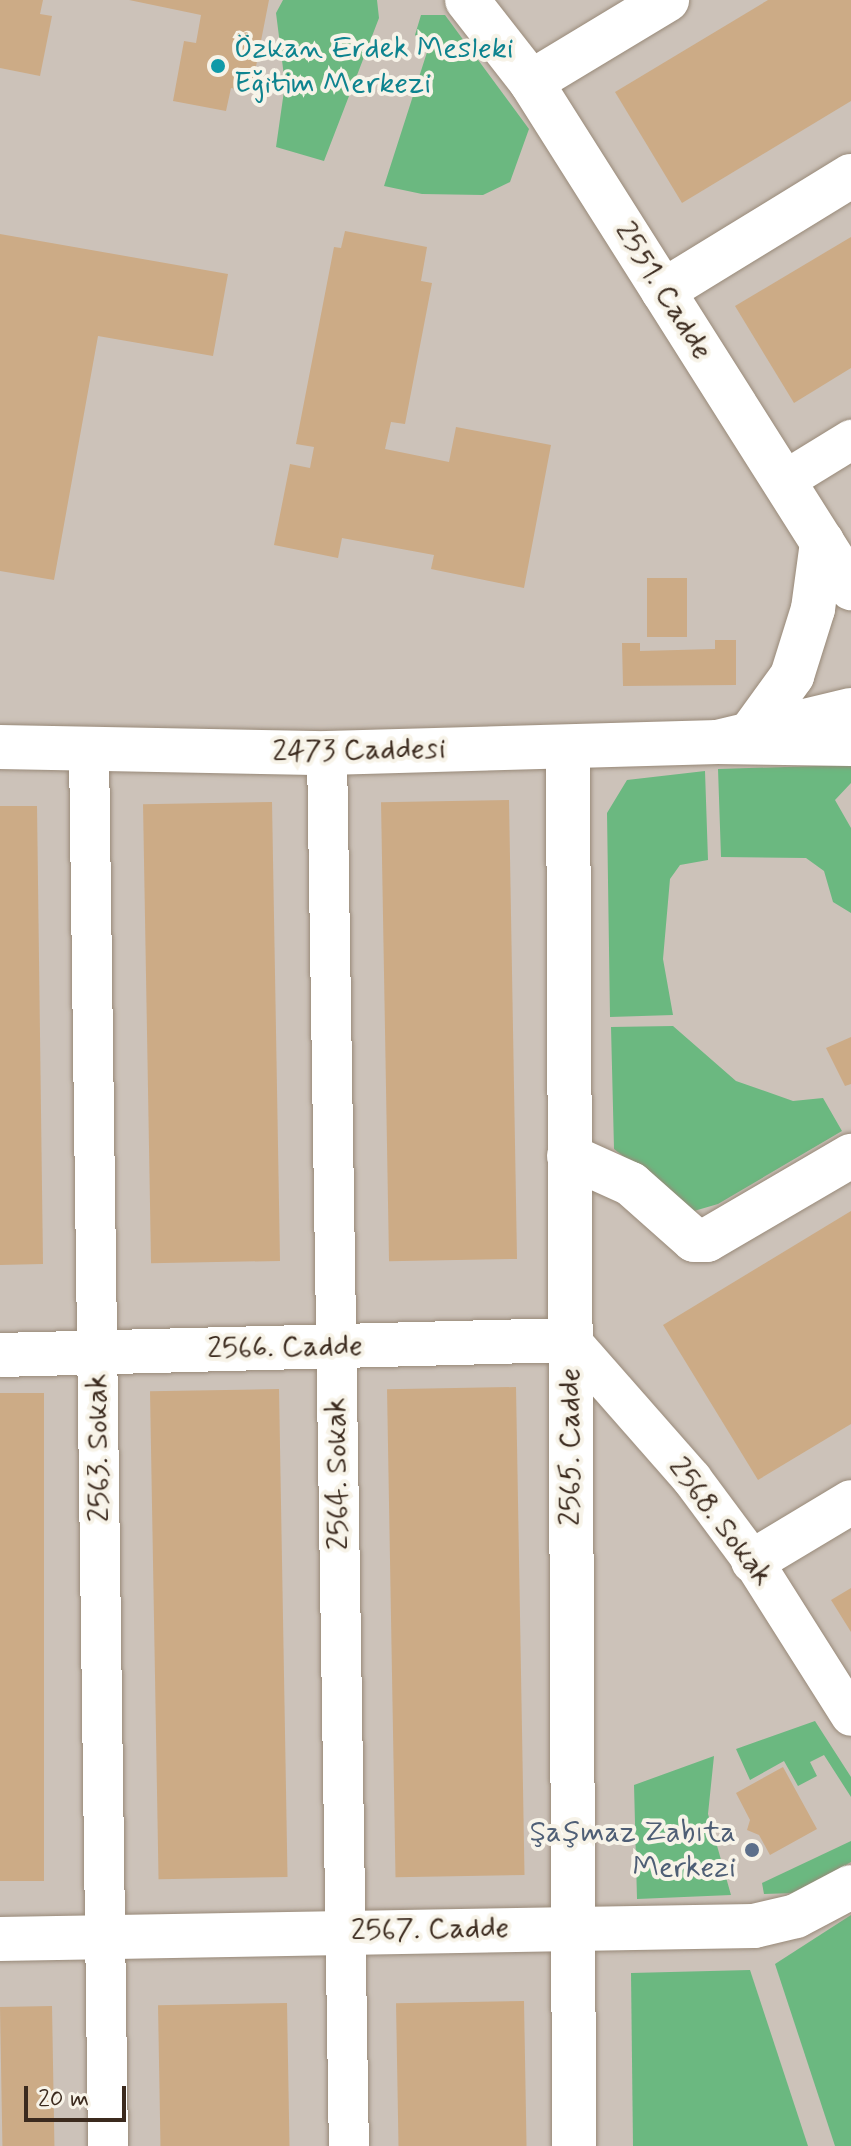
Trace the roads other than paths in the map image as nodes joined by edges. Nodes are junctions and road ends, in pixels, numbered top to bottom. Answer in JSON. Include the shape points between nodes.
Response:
{"nodes":[{"id":1,"x":467,"y":0,"type":"edge"},
{"id":2,"x":667,"y":0,"type":"edge"},
{"id":3,"x":531,"y":82,"type":"junction"},
{"id":4,"x":851,"y":176,"type":"edge"},
{"id":5,"x":663,"y":291,"type":"junction"},
{"id":6,"x":851,"y":440,"type":"edge"},
{"id":7,"x":784,"y":481,"type":"junction"},
{"id":8,"x":822,"y":542,"type":"junction"},
{"id":9,"x":851,"y":588,"type":"edge"},
{"id":10,"x":851,"y":710,"type":"edge"},
{"id":11,"x":734,"y":738,"type":"junction"},
{"id":12,"x":851,"y":744,"type":"edge"},
{"id":13,"x":0,"y":747,"type":"edge"},
{"id":14,"x":568,"y":748,"type":"junction"},
{"id":15,"x":89,"y":750,"type":"junction"},
{"id":16,"x":327,"y":753,"type":"junction"},
{"id":17,"x":569,"y":1156,"type":"junction"},
{"id":18,"x":851,"y":1156,"type":"edge"},
{"id":19,"x":570,"y":1340,"type":"junction"},
{"id":20,"x":336,"y":1346,"type":"junction"},
{"id":21,"x":97,"y":1352,"type":"junction"},
{"id":22,"x":0,"y":1355,"type":"edge"},
{"id":23,"x":851,"y":1502,"type":"edge"},
{"id":24,"x":753,"y":1561,"type":"junction"},
{"id":25,"x":851,"y":1716,"type":"edge"},
{"id":26,"x":851,"y":1887,"type":"edge"},
{"id":27,"x":573,"y":1928,"type":"junction"},
{"id":28,"x":345,"y":1932,"type":"junction"},
{"id":29,"x":105,"y":1937,"type":"junction"},
{"id":30,"x":0,"y":1939,"type":"edge"},
{"id":31,"x":108,"y":2146,"type":"edge"},
{"id":32,"x":349,"y":2146,"type":"edge"},
{"id":33,"x":574,"y":2146,"type":"edge"}],
"edges":[{"from":1,"to":3,"type":"street","name":"2551. Cadde"},
{"from":2,"to":3,"type":"street"},
{"from":3,"to":5,"type":"street","name":"2551. Cadde"},
{"from":4,"to":5,"type":"street"},
{"from":5,"to":7,"type":"street","name":"2551. Cadde"},
{"from":6,"to":7,"type":"street"},
{"from":7,"to":8,"type":"street","name":"2551. Cadde"},
{"from":8,"to":9,"type":"street","name":"2551. Cadde"},
{"from":8,"to":11,"type":"street","via":[[813,609],[792,676]]},
{"from":10,"to":11,"type":"street"},
{"from":11,"to":12,"type":"street"},
{"from":11,"to":14,"type":"street","name":"2473 Caddesi"},
{"from":13,"to":15,"type":"street","name":"2473 Caddesi"},
{"from":14,"to":16,"type":"street","name":"2473 Caddesi"},
{"from":14,"to":17,"type":"street","name":"2565. Cadde"},
{"from":15,"to":16,"type":"street","name":"2473 Caddesi"},
{"from":15,"to":21,"type":"street","name":"2563. Sokak"},
{"from":16,"to":20,"type":"street","name":"2564. Sokak"},
{"from":17,"to":18,"type":"street","via":[[631,1184],[694,1240],[707,1240]]},
{"from":17,"to":19,"type":"street","name":"2565. Cadde"},
{"from":19,"to":20,"type":"street","name":"2566. Cadde"},
{"from":19,"to":24,"type":"street","name":"2568. Sokak","via":[[692,1479]]},
{"from":19,"to":27,"type":"street","name":"2565. Cadde"},
{"from":20,"to":21,"type":"street","name":"2566. Cadde"},
{"from":20,"to":28,"type":"street","name":"2564. Sokak"},
{"from":21,"to":22,"type":"street","name":"2566. Cadde"},
{"from":21,"to":29,"type":"street","name":"2563. Sokak"},
{"from":23,"to":24,"type":"street"},
{"from":24,"to":25,"type":"street","name":"2568. Sokak"},
{"from":26,"to":27,"type":"street","name":"2567. Cadde","via":[[796,1916],[754,1926]]},
{"from":27,"to":28,"type":"street","name":"2567. Cadde"},
{"from":27,"to":33,"type":"street","name":"2565. Cadde"},
{"from":28,"to":29,"type":"street","name":"2567. Cadde"},
{"from":28,"to":32,"type":"street","name":"2564. Sokak"},
{"from":29,"to":30,"type":"street","name":"2567. Cadde"},
{"from":29,"to":31,"type":"street","name":"2563. Sokak"}]}
